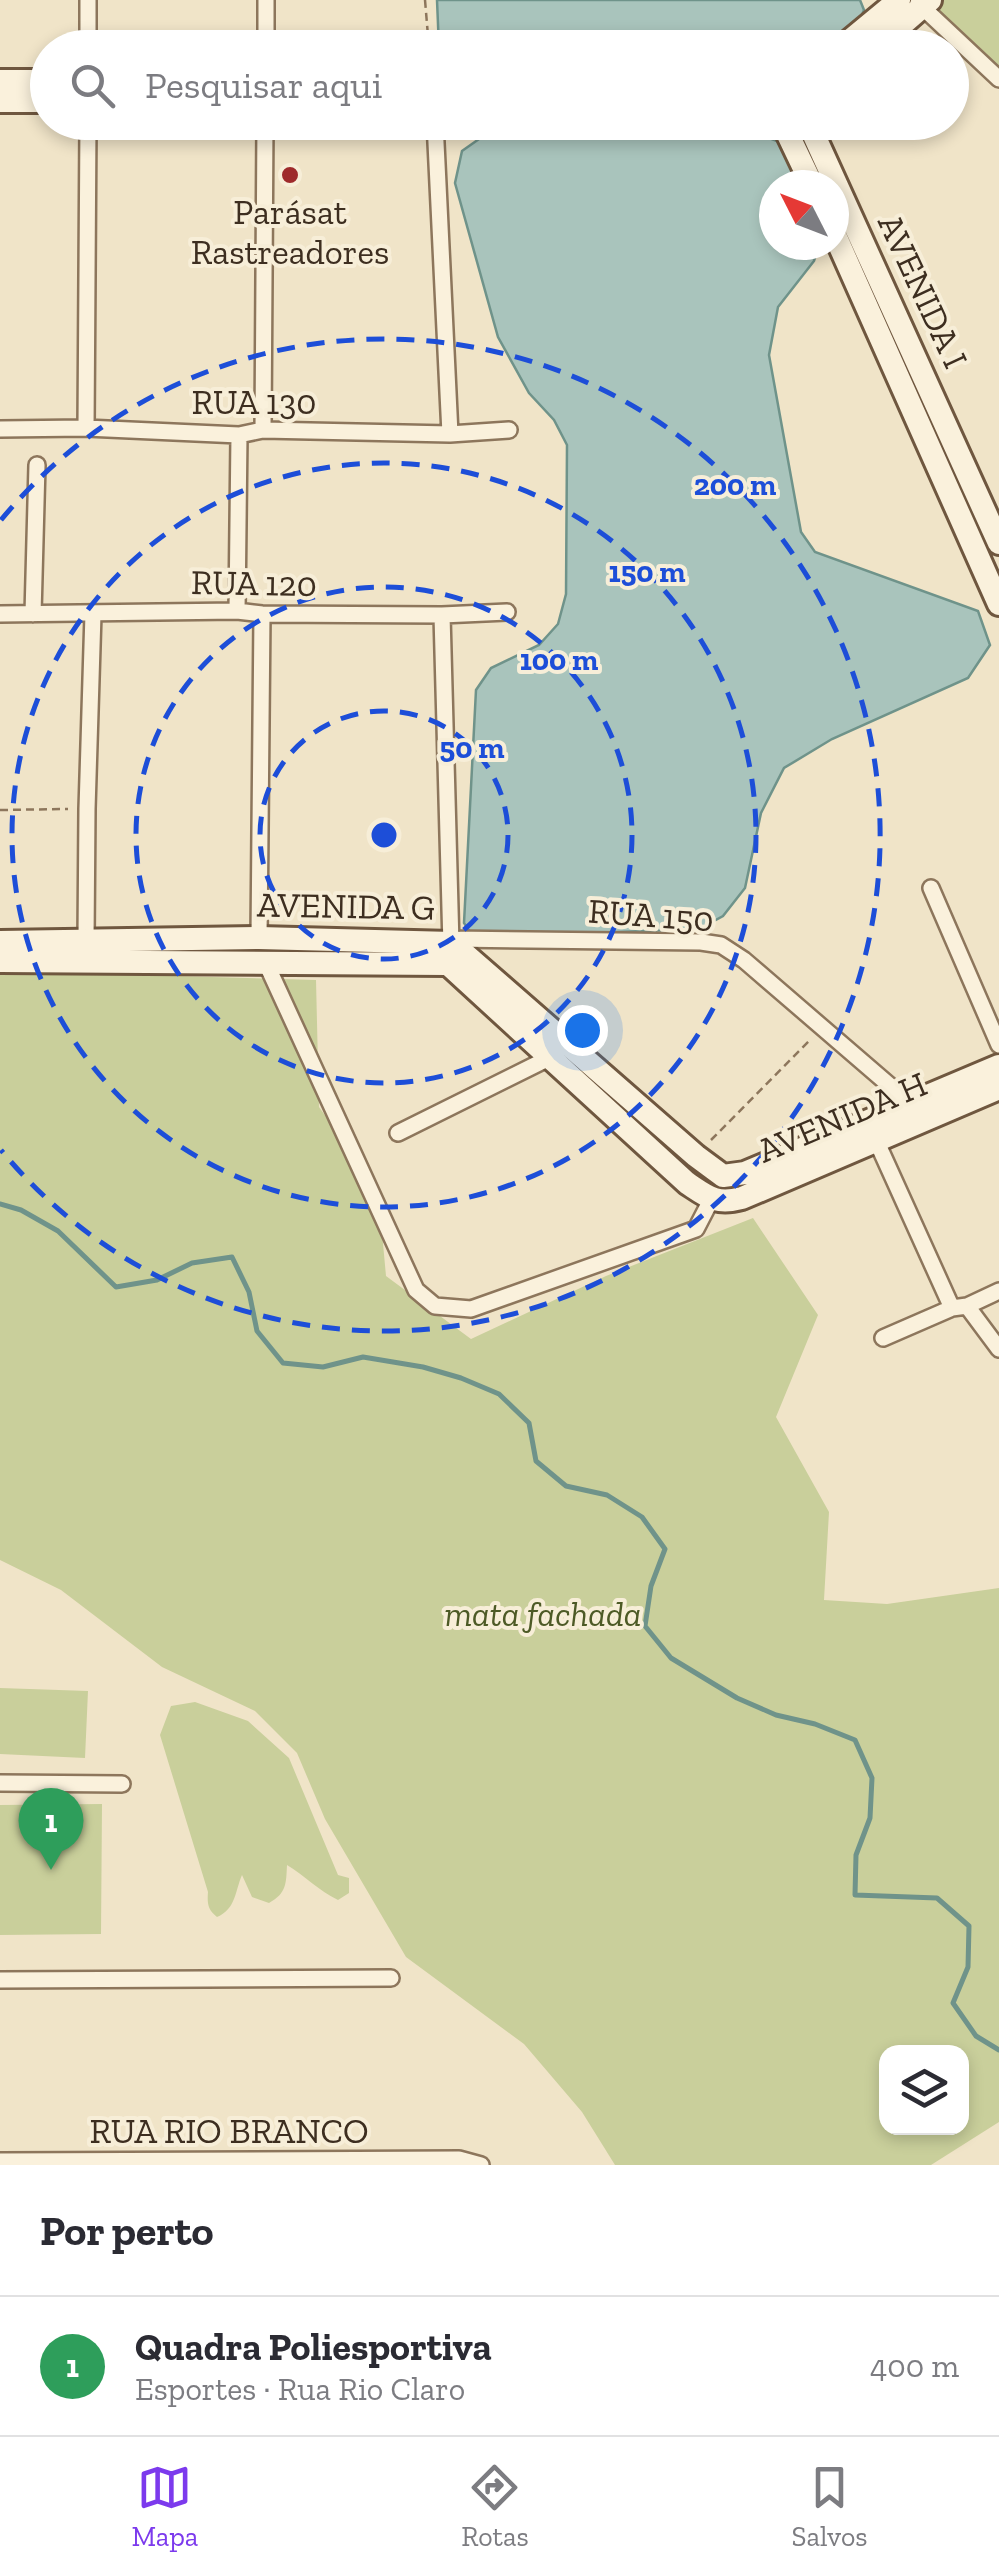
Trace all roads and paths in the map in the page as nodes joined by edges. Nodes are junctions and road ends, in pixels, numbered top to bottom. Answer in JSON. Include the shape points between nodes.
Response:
{"nodes":[{"id":1,"x":88,"y":0,"type":"edge"},
{"id":2,"x":266,"y":0,"type":"edge"},
{"id":3,"x":425,"y":0,"type":"edge"},
{"id":4,"x":899,"y":0,"type":"edge"},
{"id":5,"x":923,"y":2,"type":"edge"},
{"id":6,"x":88,"y":30,"type":"edge"},
{"id":7,"x":266,"y":30,"type":"edge"},
{"id":8,"x":428,"y":30,"type":"edge"},
{"id":9,"x":863,"y":30,"type":"edge"},
{"id":10,"x":894,"y":30,"type":"edge"},
{"id":11,"x":951,"y":30,"type":"edge"},
{"id":12,"x":969,"y":49,"type":"edge"},
{"id":13,"x":999,"y":79,"type":"edge"},
{"id":14,"x":0,"y":81,"type":"edge"},
{"id":15,"x":30,"y":81,"type":"edge"},
{"id":16,"x":30,"y":101,"type":"edge"},
{"id":17,"x":0,"y":102,"type":"edge"},
{"id":18,"x":88,"y":140,"type":"edge"},
{"id":19,"x":265,"y":140,"type":"edge"},
{"id":20,"x":436,"y":140,"type":"edge"},
{"id":21,"x":791,"y":140,"type":"edge"},
{"id":22,"x":817,"y":140,"type":"edge"},
{"id":23,"x":805,"y":170,"type":"edge"},
{"id":24,"x":846,"y":260,"type":"edge"},
{"id":25,"x":86,"y":428,"type":"junction"},
{"id":26,"x":0,"y":429,"type":"edge"},
{"id":27,"x":263,"y":430,"type":"junction"},
{"id":28,"x":509,"y":430,"type":"dead end"},
{"id":29,"x":450,"y":434,"type":"junction"},
{"id":30,"x":239,"y":435,"type":"junction"},
{"id":31,"x":37,"y":464,"type":"dead end"},
{"id":32,"x":993,"y":512,"type":"edge"},
{"id":33,"x":963,"y":523,"type":"junction"},
{"id":34,"x":999,"y":543,"type":"edge"},
{"id":35,"x":999,"y":604,"type":"edge"},
{"id":36,"x":237,"y":611,"type":"junction"},
{"id":37,"x":507,"y":612,"type":"dead end"},
{"id":38,"x":0,"y":614,"type":"edge"},
{"id":39,"x":33,"y":614,"type":"junction"},
{"id":40,"x":93,"y":614,"type":"junction"},
{"id":41,"x":262,"y":614,"type":"junction"},
{"id":42,"x":442,"y":615,"type":"junction"},
{"id":43,"x":87,"y":809,"type":"junction"},
{"id":44,"x":0,"y":810,"type":"edge"},
{"id":45,"x":931,"y":888,"type":"dead end"},
{"id":46,"x":259,"y":938,"type":"junction"},
{"id":47,"x":86,"y":940,"type":"junction"},
{"id":48,"x":0,"y":942,"type":"edge"},
{"id":49,"x":450,"y":949,"type":"junction"},
{"id":50,"x":0,"y":961,"type":"edge"},
{"id":51,"x":266,"y":963,"type":"junction"},
{"id":52,"x":823,"y":1027,"type":"junction"},
{"id":53,"x":999,"y":1045,"type":"edge"},
{"id":54,"x":551,"y":1057,"type":"junction"},
{"id":55,"x":999,"y":1066,"type":"edge"},
{"id":56,"x":999,"y":1088,"type":"edge"},
{"id":57,"x":910,"y":1102,"type":"junction"},
{"id":58,"x":398,"y":1133,"type":"dead end"},
{"id":59,"x":876,"y":1140,"type":"junction"},
{"id":60,"x":696,"y":1156,"type":"junction"},
{"id":61,"x":723,"y":1176,"type":"junction"},
{"id":62,"x":712,"y":1200,"type":"junction"},
{"id":63,"x":999,"y":1290,"type":"edge"},
{"id":64,"x":959,"y":1307,"type":"junction"},
{"id":65,"x":883,"y":1338,"type":"dead end"},
{"id":66,"x":999,"y":1349,"type":"edge"},
{"id":67,"x":0,"y":1783,"type":"edge"},
{"id":68,"x":122,"y":1784,"type":"dead end"},
{"id":69,"x":391,"y":1978,"type":"dead end"},
{"id":70,"x":0,"y":1980,"type":"edge"},
{"id":71,"x":0,"y":2161,"type":"edge"},
{"id":72,"x":482,"y":2165,"type":"edge"}],
"edges":[{"from":1,"to":6,"type":"street"},
{"from":2,"to":7,"type":"street"},
{"from":3,"to":8,"type":"path"},
{"from":4,"to":9,"type":"street"},
{"from":5,"to":10,"type":"street"},
{"from":5,"to":11,"type":"street"},
{"from":12,"to":13,"type":"street"},
{"from":14,"to":15,"type":"street"},
{"from":16,"to":17,"type":"street"},
{"from":18,"to":25,"type":"street"},
{"from":19,"to":27,"type":"street"},
{"from":20,"to":29,"type":"street"},
{"from":21,"to":23,"type":"street"},
{"from":22,"to":32,"type":"street","name":"AVENIDA I"},
{"from":24,"to":33,"type":"street","name":"AVENIDA I"},
{"from":25,"to":26,"type":"street","name":"RUA 130"},
{"from":25,"to":30,"type":"street","name":"RUA 130"},
{"from":27,"to":29,"type":"street","name":"RUA 130"},
{"from":27,"to":30,"type":"street","name":"RUA 130"},
{"from":28,"to":29,"type":"street","name":"RUA 130"},
{"from":30,"to":36,"type":"street"},
{"from":31,"to":39,"type":"street"},
{"from":32,"to":33,"type":"street"},
{"from":32,"to":34,"type":"street","name":"AVENIDA I"},
{"from":33,"to":35,"type":"street","name":"AVENIDA I"},
{"from":36,"to":40,"type":"street","name":"RUA 120"},
{"from":36,"to":41,"type":"street","name":"RUA 120"},
{"from":37,"to":42,"type":"street","name":"RUA 120"},
{"from":38,"to":39,"type":"street","name":"RUA 120"},
{"from":39,"to":40,"type":"street","name":"RUA 120"},
{"from":40,"to":43,"type":"street"},
{"from":41,"to":42,"type":"street","name":"RUA 120"},
{"from":41,"to":46,"type":"street"},
{"from":42,"to":49,"type":"street"},
{"from":43,"to":44,"type":"path"},
{"from":43,"to":47,"type":"street"},
{"from":45,"to":53,"type":"street"},
{"from":46,"to":47,"type":"street","name":"AVENIDA G"},
{"from":46,"to":49,"type":"street","name":"AVENIDA G"},
{"from":47,"to":48,"type":"street","name":"AVENIDA G"},
{"from":49,"to":51,"type":"street","name":"AVENIDA G"},
{"from":49,"to":52,"type":"street","name":"RUA 150","via":[[672,940],[721,945]]},
{"from":49,"to":54,"type":"street","name":"AVENIDA G"},
{"from":49,"to":60,"type":"street","name":"AVENIDA G"},
{"from":50,"to":51,"type":"street","name":"AVENIDA G"},
{"from":51,"to":62,"type":"street","via":[[416,1290],[436,1306],[470,1309],[696,1228]]},
{"from":52,"to":57,"type":"street","name":"RUA 150"},
{"from":52,"to":60,"type":"path"},
{"from":54,"to":58,"type":"street"},
{"from":54,"to":62,"type":"street","name":"AVENIDA G"},
{"from":55,"to":57,"type":"street","name":"AVENIDA H"},
{"from":56,"to":59,"type":"street","name":"AVENIDA H"},
{"from":57,"to":61,"type":"street","name":"AVENIDA H","via":[[745,1173]]},
{"from":59,"to":62,"type":"street","name":"AVENIDA H","via":[[742,1198]]},
{"from":59,"to":64,"type":"street"},
{"from":60,"to":61,"type":"street","name":"AVENIDA G"},
{"from":61,"to":62,"type":"street"},
{"from":63,"to":64,"type":"street"},
{"from":64,"to":65,"type":"street"},
{"from":64,"to":66,"type":"street"},
{"from":67,"to":68,"type":"street"},
{"from":69,"to":70,"type":"street"},
{"from":71,"to":72,"type":"street","name":"RUA RIO BRANCO","via":[[459,2159]]}]}
